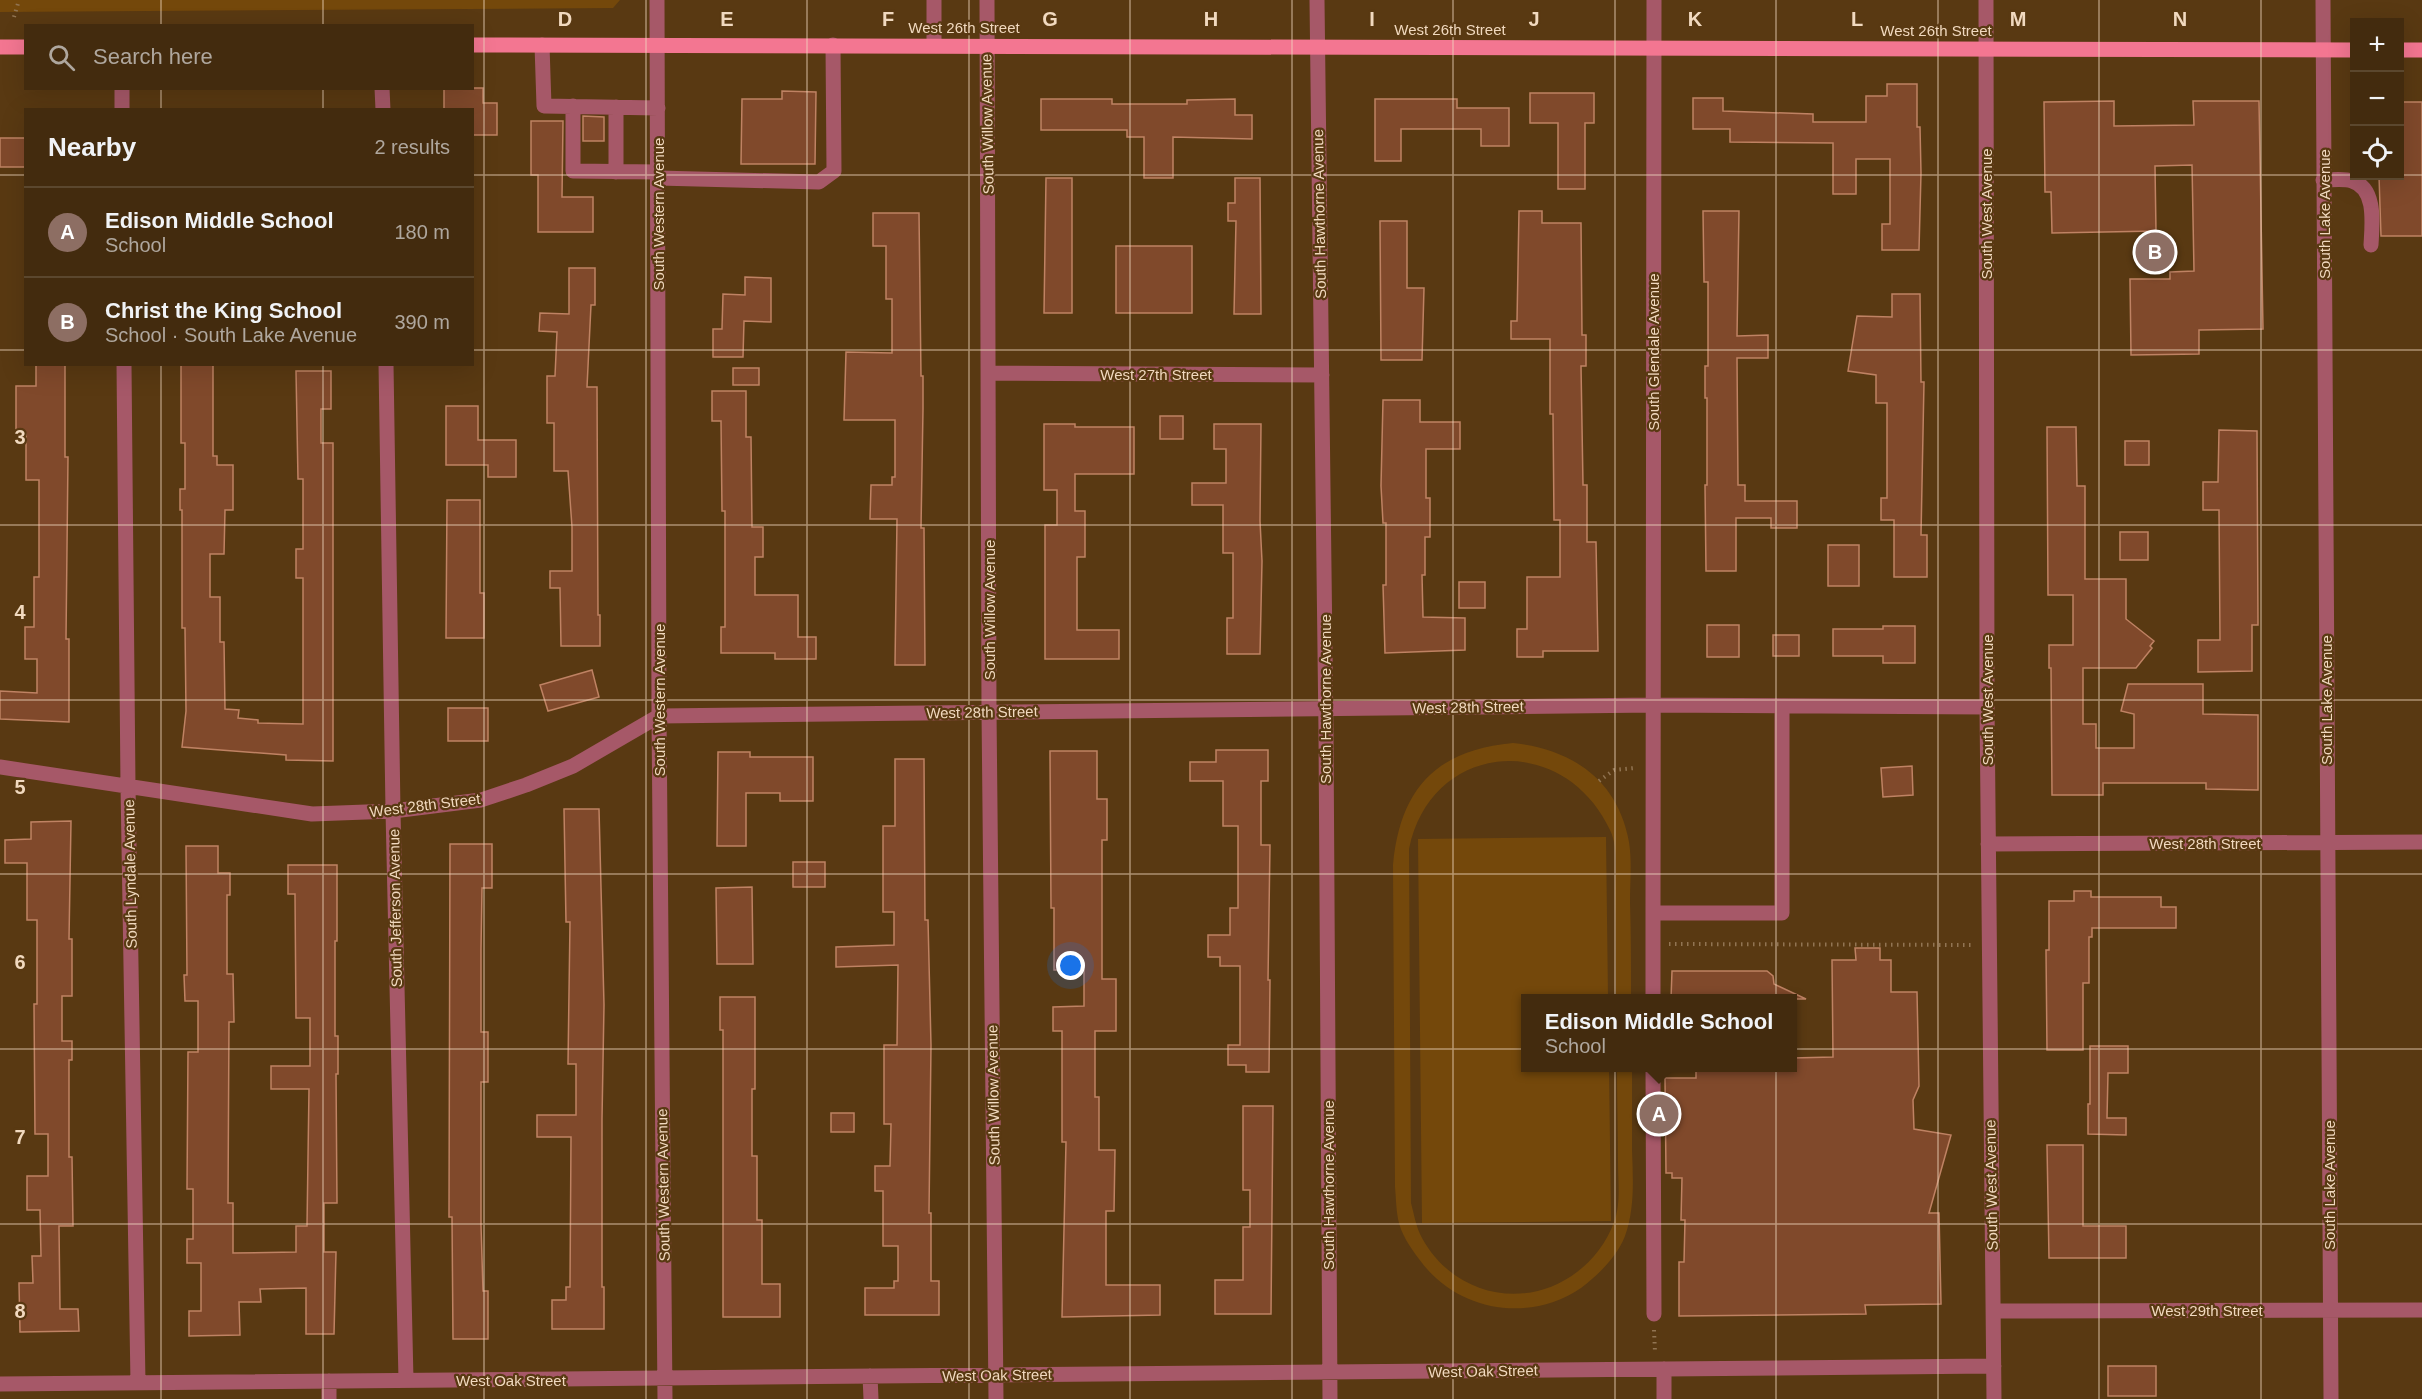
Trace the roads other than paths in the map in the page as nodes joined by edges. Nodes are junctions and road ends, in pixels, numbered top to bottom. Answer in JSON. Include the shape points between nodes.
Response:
{"nodes":[{"id":1,"x":657,"y":0,"type":"edge"},
{"id":2,"x":934,"y":0,"type":"edge"},
{"id":3,"x":987,"y":0,"type":"edge"},
{"id":4,"x":1317,"y":0,"type":"edge"},
{"id":5,"x":1654,"y":0,"type":"edge"},
{"id":6,"x":1986,"y":0,"type":"edge"},
{"id":7,"x":2323,"y":0,"type":"edge"},
{"id":8,"x":658,"y":44,"type":"junction"},
{"id":9,"x":474,"y":45,"type":"edge"},
{"id":10,"x":542,"y":45,"type":"junction"},
{"id":11,"x":833,"y":45,"type":"junction"},
{"id":12,"x":934,"y":45,"type":"junction"},
{"id":13,"x":986,"y":45,"type":"junction"},
{"id":14,"x":24,"y":46,"type":"edge"},
{"id":15,"x":1316,"y":46,"type":"junction"},
{"id":16,"x":0,"y":47,"type":"edge"},
{"id":17,"x":1653,"y":48,"type":"junction"},
{"id":18,"x":1986,"y":49,"type":"junction"},
{"id":19,"x":2323,"y":50,"type":"junction"},
{"id":20,"x":2350,"y":50,"type":"edge"},
{"id":21,"x":2404,"y":50,"type":"edge"},
{"id":22,"x":2422,"y":50,"type":"edge"},
{"id":23,"x":122,"y":90,"type":"edge"},
{"id":24,"x":382,"y":90,"type":"edge"},
{"id":25,"x":573,"y":106,"type":"junction"},
{"id":26,"x":616,"y":107,"type":"junction"},
{"id":27,"x":122,"y":108,"type":"edge"},
{"id":28,"x":383,"y":108,"type":"edge"},
{"id":29,"x":658,"y":108,"type":"junction"},
{"id":30,"x":616,"y":172,"type":"junction"},
{"id":31,"x":658,"y":175,"type":"junction"},
{"id":32,"x":2323,"y":180,"type":"junction"},
{"id":33,"x":2372,"y":245,"type":"dead end"},
{"id":34,"x":124,"y":366,"type":"edge"},
{"id":35,"x":386,"y":366,"type":"edge"},
{"id":36,"x":990,"y":373,"type":"junction"},
{"id":37,"x":1322,"y":375,"type":"junction"},
{"id":38,"x":1654,"y":705,"type":"junction"},
{"id":39,"x":1782,"y":707,"type":"junction"},
{"id":40,"x":1987,"y":707,"type":"junction"},
{"id":41,"x":1326,"y":708,"type":"junction"},
{"id":42,"x":989,"y":711,"type":"junction"},
{"id":43,"x":659,"y":716,"type":"junction"},
{"id":44,"x":0,"y":767,"type":"edge"},
{"id":45,"x":128,"y":786,"type":"junction"},
{"id":46,"x":393,"y":811,"type":"junction"},
{"id":47,"x":2327,"y":842,"type":"junction"},
{"id":48,"x":2422,"y":842,"type":"edge"},
{"id":49,"x":1988,"y":844,"type":"junction"},
{"id":50,"x":1653,"y":913,"type":"junction"},
{"id":51,"x":1653,"y":994,"type":"edge"},
{"id":52,"x":1653,"y":1072,"type":"edge"},
{"id":53,"x":2330,"y":1310,"type":"junction"},
{"id":54,"x":2422,"y":1310,"type":"edge"},
{"id":55,"x":1993,"y":1311,"type":"junction"},
{"id":56,"x":1654,"y":1314,"type":"road end"},
{"id":57,"x":1994,"y":1366,"type":"junction"},
{"id":58,"x":1660,"y":1369,"type":"junction"},
{"id":59,"x":1329,"y":1372,"type":"junction"},
{"id":60,"x":995,"y":1375,"type":"junction"},
{"id":61,"x":870,"y":1376,"type":"junction"},
{"id":62,"x":665,"y":1378,"type":"junction"},
{"id":63,"x":406,"y":1380,"type":"junction"},
{"id":64,"x":329,"y":1381,"type":"junction"},
{"id":65,"x":138,"y":1383,"type":"junction"},
{"id":66,"x":4,"y":1389,"type":"edge"},
{"id":67,"x":329,"y":1399,"type":"edge"},
{"id":68,"x":665,"y":1399,"type":"edge"},
{"id":69,"x":871,"y":1399,"type":"edge"},
{"id":70,"x":996,"y":1399,"type":"edge"},
{"id":71,"x":1330,"y":1399,"type":"edge"},
{"id":72,"x":1664,"y":1399,"type":"edge"},
{"id":73,"x":1994,"y":1399,"type":"edge"},
{"id":74,"x":2331,"y":1399,"type":"edge"}],
"edges":[{"from":1,"to":8,"type":"street","name":"South Western Avenue"},
{"from":2,"to":12,"type":"street"},
{"from":3,"to":13,"type":"street","name":"South Willow Avenue"},
{"from":4,"to":15,"type":"street","name":"South Hawthorne Avenue"},
{"from":5,"to":17,"type":"street","name":"South Glendale Avenue"},
{"from":6,"to":18,"type":"street","name":"South West Avenue"},
{"from":7,"to":19,"type":"street","name":"South Lake Avenue"},
{"from":8,"to":10,"type":"main road","name":"West 26th Street"},
{"from":8,"to":11,"type":"main road","name":"West 26th Street"},
{"from":8,"to":29,"type":"street","name":"South Western Avenue"},
{"from":9,"to":10,"type":"main road","name":"West 26th Street"},
{"from":10,"to":25,"type":"street","via":[[544,106]]},
{"from":11,"to":12,"type":"main road","name":"West 26th Street"},
{"from":11,"to":31,"type":"street","via":[[834,171],[819,182]]},
{"from":12,"to":13,"type":"main road","name":"West 26th Street"},
{"from":13,"to":15,"type":"main road","name":"West 26th Street"},
{"from":13,"to":36,"type":"street","name":"South Willow Avenue"},
{"from":14,"to":16,"type":"main road"},
{"from":15,"to":17,"type":"main road","name":"West 26th Street"},
{"from":15,"to":37,"type":"street","name":"South Hawthorne Avenue"},
{"from":17,"to":18,"type":"main road","name":"West 26th Street"},
{"from":17,"to":38,"type":"street","name":"South Glendale Avenue"},
{"from":18,"to":19,"type":"main road","name":"West 26th Street"},
{"from":18,"to":40,"type":"street","name":"South West Avenue"},
{"from":19,"to":20,"type":"main road","name":"West 26th Street"},
{"from":19,"to":32,"type":"street","name":"South Lake Avenue"},
{"from":21,"to":22,"type":"main road"},
{"from":23,"to":27,"type":"street"},
{"from":24,"to":28,"type":"street"},
{"from":25,"to":26,"type":"street"},
{"from":25,"to":30,"type":"street","via":[[573,171]]},
{"from":26,"to":29,"type":"street"},
{"from":26,"to":30,"type":"street"},
{"from":29,"to":31,"type":"street","name":"South Western Avenue"},
{"from":30,"to":31,"type":"street"},
{"from":31,"to":43,"type":"street","name":"South Western Avenue"},
{"from":32,"to":33,"type":"street","via":[[2352,181],[2364,190],[2372,210]]},
{"from":32,"to":47,"type":"street","name":"South Lake Avenue"},
{"from":34,"to":45,"type":"street","name":"South Lyndale Avenue"},
{"from":35,"to":46,"type":"street","name":"South Jefferson Avenue"},
{"from":36,"to":37,"type":"street","name":"West 27th Street"},
{"from":36,"to":42,"type":"street","name":"South Willow Avenue"},
{"from":37,"to":41,"type":"street","name":"South Hawthorne Avenue"},
{"from":38,"to":39,"type":"street","name":"West 28th Street"},
{"from":38,"to":41,"type":"street","name":"West 28th Street"},
{"from":38,"to":50,"type":"street","name":"South Glendale Avenue"},
{"from":39,"to":40,"type":"street","name":"West 28th Street"},
{"from":39,"to":50,"type":"street","via":[[1782,913]]},
{"from":40,"to":49,"type":"street","name":"South West Avenue"},
{"from":41,"to":42,"type":"street","name":"West 28th Street"},
{"from":41,"to":59,"type":"street","name":"South Hawthorne Avenue"},
{"from":42,"to":43,"type":"street","name":"West 28th Street"},
{"from":42,"to":60,"type":"street","name":"South Willow Avenue"},
{"from":43,"to":46,"type":"street","name":"West 28th Street","via":[[573,766],[526,785],[481,800]]},
{"from":43,"to":62,"type":"street","name":"South Western Avenue"},
{"from":44,"to":45,"type":"street","name":"West 28th Street"},
{"from":45,"to":46,"type":"street","name":"West 28th Street","via":[[312,814]]},
{"from":45,"to":65,"type":"street","name":"South Lyndale Avenue"},
{"from":46,"to":63,"type":"street","name":"South Jefferson Avenue"},
{"from":47,"to":48,"type":"street","name":"West 28th Street"},
{"from":47,"to":49,"type":"street","name":"West 28th Street"},
{"from":47,"to":53,"type":"street","name":"South Lake Avenue"},
{"from":49,"to":55,"type":"street","name":"South West Avenue"},
{"from":50,"to":51,"type":"street","name":"South Glendale Avenue"},
{"from":52,"to":56,"type":"street"},
{"from":53,"to":54,"type":"street","name":"West 29th Street"},
{"from":53,"to":55,"type":"street","name":"West 29th Street"},
{"from":53,"to":74,"type":"street","name":"South Lake Avenue"},
{"from":55,"to":57,"type":"street","name":"South West Avenue"},
{"from":57,"to":58,"type":"street","name":"West Oak Street"},
{"from":57,"to":73,"type":"street","name":"South West Avenue"},
{"from":58,"to":59,"type":"street","name":"West Oak Street"},
{"from":58,"to":72,"type":"street"},
{"from":59,"to":60,"type":"street","name":"West Oak Street"},
{"from":59,"to":71,"type":"street","name":"South Hawthorne Avenue"},
{"from":60,"to":61,"type":"street","name":"West Oak Street"},
{"from":60,"to":70,"type":"street","name":"South Willow Avenue"},
{"from":61,"to":62,"type":"street","name":"West Oak Street"},
{"from":61,"to":69,"type":"street"},
{"from":62,"to":63,"type":"street","name":"West Oak Street"},
{"from":62,"to":68,"type":"street","name":"South Western Avenue"},
{"from":63,"to":64,"type":"street","name":"West Oak Street"},
{"from":64,"to":65,"type":"street","name":"West Oak Street"},
{"from":64,"to":67,"type":"street"},
{"from":65,"to":66,"type":"street","name":"West Oak Street"}]}
